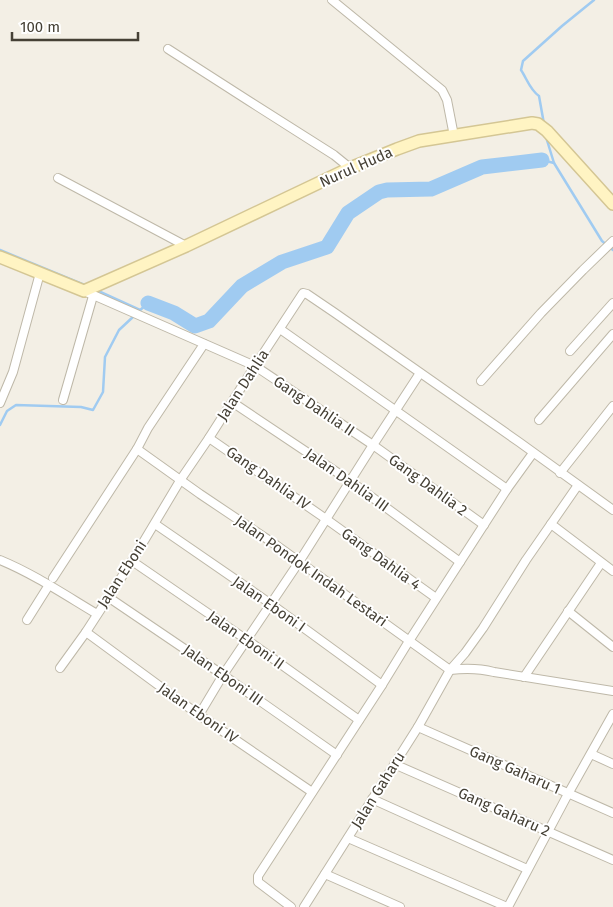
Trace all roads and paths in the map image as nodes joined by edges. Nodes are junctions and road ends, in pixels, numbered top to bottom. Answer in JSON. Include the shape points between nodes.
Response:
{"nodes":[{"id":1,"x":332,"y":0,"type":"edge"},
{"id":2,"x":168,"y":49,"type":"dead end"},
{"id":3,"x":454,"y":136,"type":"junction"},
{"id":4,"x":350,"y":168,"type":"junction"},
{"id":5,"x":58,"y":178,"type":"dead end"},
{"id":6,"x":613,"y":204,"type":"edge"},
{"id":7,"x":613,"y":241,"type":"edge"},
{"id":8,"x":186,"y":246,"type":"junction"},
{"id":9,"x":0,"y":258,"type":"edge"},
{"id":10,"x":40,"y":273,"type":"junction"},
{"id":11,"x":88,"y":293,"type":"junction"},
{"id":12,"x":613,"y":303,"type":"edge"},
{"id":13,"x":280,"y":329,"type":"junction"},
{"id":14,"x":613,"y":334,"type":"edge"},
{"id":15,"x":204,"y":344,"type":"junction"},
{"id":16,"x":570,"y":351,"type":"dead end"},
{"id":17,"x":255,"y":366,"type":"junction"},
{"id":18,"x":420,"y":373,"type":"junction"},
{"id":19,"x":481,"y":381,"type":"dead end"},
{"id":20,"x":63,"y":400,"type":"dead end"},
{"id":21,"x":232,"y":402,"type":"junction"},
{"id":22,"x":0,"y":403,"type":"edge"},
{"id":23,"x":613,"y":406,"type":"edge"},
{"id":24,"x":396,"y":411,"type":"junction"},
{"id":25,"x":539,"y":420,"type":"dead end"},
{"id":26,"x":209,"y":438,"type":"junction"},
{"id":27,"x":373,"y":445,"type":"junction"},
{"id":28,"x":137,"y":449,"type":"junction"},
{"id":29,"x":533,"y":453,"type":"junction"},
{"id":30,"x":560,"y":473,"type":"junction"},
{"id":31,"x":181,"y":479,"type":"junction"},
{"id":32,"x":350,"y":481,"type":"junction"},
{"id":33,"x":578,"y":485,"type":"junction"},
{"id":34,"x":507,"y":489,"type":"junction"},
{"id":35,"x":613,"y":510,"type":"edge"},
{"id":36,"x":326,"y":519,"type":"junction"},
{"id":37,"x":155,"y":524,"type":"junction"},
{"id":38,"x":551,"y":524,"type":"junction"},
{"id":39,"x":484,"y":526,"type":"junction"},
{"id":40,"x":0,"y":560,"type":"edge"},
{"id":41,"x":132,"y":561,"type":"junction"},
{"id":42,"x":299,"y":562,"type":"junction"},
{"id":43,"x":460,"y":562,"type":"junction"},
{"id":44,"x":601,"y":562,"type":"junction"},
{"id":45,"x":613,"y":571,"type":"edge"},
{"id":46,"x":51,"y":581,"type":"junction"},
{"id":47,"x":108,"y":597,"type":"junction"},
{"id":48,"x":436,"y":598,"type":"junction"},
{"id":49,"x":271,"y":604,"type":"junction"},
{"id":50,"x":568,"y":610,"type":"junction"},
{"id":51,"x":96,"y":614,"type":"junction"},
{"id":52,"x":26,"y":620,"type":"dead end"},
{"id":53,"x":86,"y":632,"type":"junction"},
{"id":54,"x":247,"y":640,"type":"junction"},
{"id":55,"x":409,"y":640,"type":"junction"},
{"id":56,"x":613,"y":647,"type":"edge"},
{"id":57,"x":60,"y":668,"type":"dead end"},
{"id":58,"x":450,"y":670,"type":"junction"},
{"id":59,"x":223,"y":675,"type":"junction"},
{"id":60,"x":524,"y":677,"type":"junction"},
{"id":61,"x":382,"y":685,"type":"junction"},
{"id":62,"x":613,"y":692,"type":"edge"},
{"id":63,"x":613,"y":714,"type":"edge"},
{"id":64,"x":199,"y":715,"type":"junction"},
{"id":65,"x":359,"y":720,"type":"junction"},
{"id":66,"x":418,"y":727,"type":"junction"},
{"id":67,"x":337,"y":754,"type":"junction"},
{"id":68,"x":591,"y":754,"type":"junction"},
{"id":69,"x":394,"y":764,"type":"junction"},
{"id":70,"x":613,"y":764,"type":"edge"},
{"id":71,"x":312,"y":792,"type":"junction"},
{"id":72,"x":568,"y":794,"type":"junction"},
{"id":73,"x":372,"y":800,"type":"junction"},
{"id":74,"x":613,"y":813,"type":"edge"},
{"id":75,"x":548,"y":832,"type":"junction"},
{"id":76,"x":348,"y":838,"type":"junction"},
{"id":77,"x":613,"y":860,"type":"edge"},
{"id":78,"x":527,"y":869,"type":"junction"},
{"id":79,"x":325,"y":874,"type":"junction"},
{"id":80,"x":292,"y":907,"type":"edge"},
{"id":81,"x":304,"y":907,"type":"edge"},
{"id":82,"x":400,"y":907,"type":"edge"},
{"id":83,"x":507,"y":907,"type":"edge"}],
"edges":[{"from":1,"to":3,"type":"street","via":[[442,90]]},
{"from":2,"to":4,"type":"street"},
{"from":3,"to":4,"type":"street","name":"Nurul Huda","via":[[409,144]]},
{"from":3,"to":6,"type":"street","name":"Nurul Huda","via":[[538,124]]},
{"from":4,"to":8,"type":"street","name":"Nurul Huda"},
{"from":5,"to":8,"type":"street"},
{"from":7,"to":19,"type":"street","via":[[541,313]]},
{"from":8,"to":11,"type":"street","name":"Nurul Huda"},
{"from":9,"to":10,"type":"street"},
{"from":10,"to":11,"type":"street"},
{"from":10,"to":22,"type":"street","via":[[13,372]]},
{"from":11,"to":15,"type":"street","name":"Gang Dahlia II"},
{"from":11,"to":20,"type":"street"},
{"from":12,"to":16,"type":"street"},
{"from":13,"to":17,"type":"street","name":"Jalan Dahlia"},
{"from":13,"to":18,"type":"street","name":"Jalan Dahlia","via":[[301,295],[307,294]]},
{"from":13,"to":24,"type":"street"},
{"from":14,"to":25,"type":"street"},
{"from":15,"to":17,"type":"street","name":"Gang Dahlia II"},
{"from":15,"to":28,"type":"street"},
{"from":17,"to":21,"type":"street","name":"Jalan Dahlia"},
{"from":17,"to":27,"type":"street","name":"Gang Dahlia II"},
{"from":18,"to":24,"type":"street"},
{"from":18,"to":29,"type":"street"},
{"from":21,"to":26,"type":"street","name":"Jalan Dahlia"},
{"from":21,"to":32,"type":"street","name":"Jalan Dahlia III"},
{"from":23,"to":30,"type":"street"},
{"from":24,"to":27,"type":"street"},
{"from":24,"to":34,"type":"street"},
{"from":26,"to":31,"type":"street","name":"Jalan Dahlia"},
{"from":26,"to":36,"type":"street","name":"Gang Dahlia IV"},
{"from":27,"to":32,"type":"street"},
{"from":27,"to":39,"type":"street","name":"Gang Dahlia 2"},
{"from":28,"to":31,"type":"street","name":"Jalan Pondok Indah Lestari"},
{"from":28,"to":46,"type":"street"},
{"from":29,"to":30,"type":"street"},
{"from":29,"to":34,"type":"street"},
{"from":30,"to":33,"type":"street"},
{"from":31,"to":37,"type":"street","name":"Jalan Eboni"},
{"from":31,"to":42,"type":"street","name":"Jalan Pondok Indah Lestari"},
{"from":32,"to":36,"type":"street"},
{"from":32,"to":43,"type":"street","name":"Jalan Dahlia III"},
{"from":33,"to":35,"type":"street"},
{"from":33,"to":38,"type":"street","name":"Jalan Gaharu"},
{"from":34,"to":39,"type":"street"},
{"from":36,"to":42,"type":"street"},
{"from":36,"to":48,"type":"street","name":"Gang Dahlia 4"},
{"from":37,"to":41,"type":"street","name":"Jalan Eboni"},
{"from":37,"to":49,"type":"street","name":"Jalan Eboni I"},
{"from":38,"to":44,"type":"street"},
{"from":38,"to":58,"type":"street","name":"Jalan Gaharu","via":[[483,628]]},
{"from":39,"to":43,"type":"street"},
{"from":40,"to":46,"type":"street"},
{"from":41,"to":47,"type":"street","name":"Jalan Eboni"},
{"from":41,"to":54,"type":"street","name":"Jalan Eboni II"},
{"from":42,"to":49,"type":"street"},
{"from":42,"to":55,"type":"street","name":"Jalan Pondok Indah Lestari"},
{"from":43,"to":48,"type":"street"},
{"from":44,"to":45,"type":"street"},
{"from":44,"to":50,"type":"street"},
{"from":46,"to":51,"type":"street"},
{"from":46,"to":52,"type":"street"},
{"from":47,"to":51,"type":"street","name":"Jalan Eboni"},
{"from":47,"to":59,"type":"street","name":"Jalan Eboni III"},
{"from":48,"to":55,"type":"street"},
{"from":49,"to":54,"type":"street"},
{"from":49,"to":61,"type":"street","name":"Jalan Eboni I"},
{"from":50,"to":56,"type":"street"},
{"from":50,"to":60,"type":"street"},
{"from":51,"to":53,"type":"street","name":"Jalan Eboni"},
{"from":53,"to":57,"type":"street","name":"Jalan Eboni"},
{"from":53,"to":64,"type":"street","name":"Jalan Eboni IV"},
{"from":54,"to":59,"type":"street"},
{"from":54,"to":65,"type":"street","name":"Jalan Eboni II"},
{"from":55,"to":58,"type":"street","name":"Jalan Pondok Indah Lestari"},
{"from":55,"to":61,"type":"street"},
{"from":58,"to":60,"type":"street","via":[[479,668]]},
{"from":58,"to":66,"type":"street","name":"Jalan Gaharu"},
{"from":59,"to":64,"type":"street"},
{"from":59,"to":67,"type":"street","name":"Jalan Eboni III"},
{"from":60,"to":62,"type":"street"},
{"from":61,"to":65,"type":"street"},
{"from":63,"to":68,"type":"street"},
{"from":64,"to":71,"type":"street","name":"Jalan Eboni IV"},
{"from":65,"to":67,"type":"street"},
{"from":66,"to":69,"type":"street","name":"Jalan Gaharu"},
{"from":66,"to":72,"type":"street","name":"Gang Gaharu 1"},
{"from":67,"to":71,"type":"street"},
{"from":68,"to":70,"type":"street"},
{"from":68,"to":72,"type":"street"},
{"from":69,"to":73,"type":"street","name":"Jalan Gaharu"},
{"from":69,"to":75,"type":"street","name":"Gang Gaharu 2"},
{"from":71,"to":80,"type":"street","via":[[257,878]]},
{"from":72,"to":74,"type":"street","name":"Gang Gaharu 1"},
{"from":72,"to":75,"type":"street"},
{"from":73,"to":76,"type":"street","name":"Jalan Gaharu"},
{"from":73,"to":78,"type":"street"},
{"from":75,"to":77,"type":"street","name":"Gang Gaharu 2"},
{"from":75,"to":78,"type":"street"},
{"from":76,"to":79,"type":"street","name":"Jalan Gaharu"},
{"from":76,"to":83,"type":"street"},
{"from":78,"to":83,"type":"street"},
{"from":79,"to":81,"type":"street","name":"Jalan Gaharu"},
{"from":79,"to":82,"type":"street"}]}
